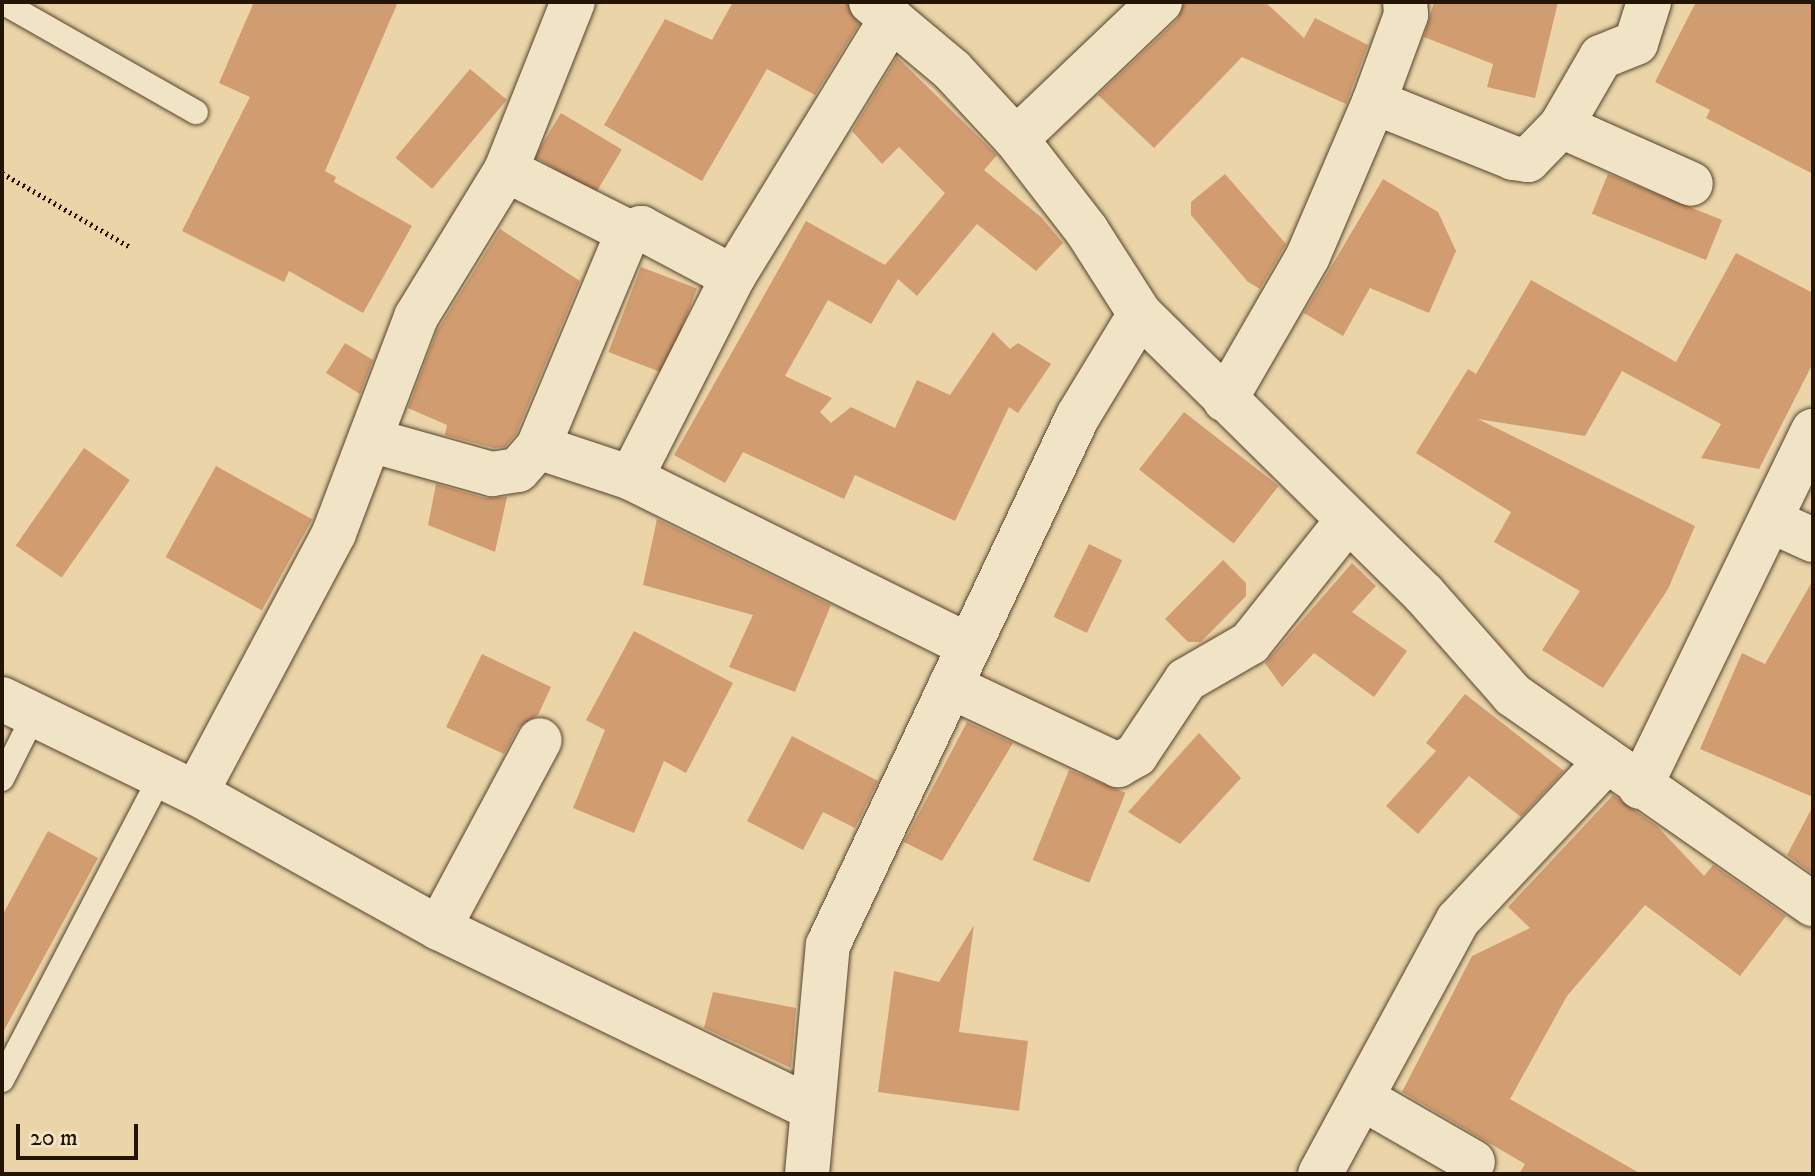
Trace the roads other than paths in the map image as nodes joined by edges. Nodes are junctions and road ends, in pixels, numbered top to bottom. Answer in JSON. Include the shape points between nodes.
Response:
{"nodes":[{"id":1,"x":2,"y":2,"type":"edge"},
{"id":2,"x":573,"y":2,"type":"edge"},
{"id":3,"x":1160,"y":2,"type":"edge"},
{"id":4,"x":1405,"y":2,"type":"edge"},
{"id":5,"x":1649,"y":2,"type":"edge"},
{"id":6,"x":881,"y":10,"type":"edge"},
{"id":7,"x":1374,"y":102,"type":"junction"},
{"id":8,"x":196,"y":112,"type":"dead end"},
{"id":9,"x":1561,"y":126,"type":"junction"},
{"id":10,"x":1016,"y":139,"type":"junction"},
{"id":11,"x":506,"y":170,"type":"junction"},
{"id":12,"x":1691,"y":184,"type":"dead end"},
{"id":13,"x":628,"y":232,"type":"junction"},
{"id":14,"x":733,"y":277,"type":"junction"},
{"id":15,"x":1140,"y":314,"type":"junction"},
{"id":16,"x":1225,"y":400,"type":"junction"},
{"id":17,"x":1813,"y":431,"type":"edge"},
{"id":18,"x":370,"y":440,"type":"junction"},
{"id":19,"x":538,"y":447,"type":"junction"},
{"id":20,"x":631,"y":478,"type":"junction"},
{"id":21,"x":1348,"y":520,"type":"junction"},
{"id":22,"x":1771,"y":521,"type":"junction"},
{"id":23,"x":1813,"y":540,"type":"edge"},
{"id":24,"x":969,"y":646,"type":"junction"},
{"id":25,"x":950,"y":686,"type":"junction"},
{"id":26,"x":18,"y":707,"type":"edge"},
{"id":27,"x":540,"y":740,"type":"dead end"},
{"id":28,"x":1623,"y":774,"type":"junction"},
{"id":29,"x":2,"y":779,"type":"edge"},
{"id":30,"x":178,"y":785,"type":"junction"},
{"id":31,"x":1813,"y":904,"type":"edge"},
{"id":32,"x":439,"y":928,"type":"junction"},
{"id":33,"x":2,"y":1080,"type":"edge"},
{"id":34,"x":1362,"y":1098,"type":"junction"},
{"id":35,"x":811,"y":1108,"type":"junction"},
{"id":36,"x":1473,"y":1162,"type":"dead end"},
{"id":37,"x":807,"y":1174,"type":"edge"},
{"id":38,"x":1320,"y":1174,"type":"edge"}],
"edges":[{"from":1,"to":8,"type":"lane"},
{"from":2,"to":11,"type":"street"},
{"from":3,"to":10,"type":"street"},
{"from":4,"to":7,"type":"street","via":[[1406,15]]},
{"from":5,"to":9,"type":"street","via":[[1636,43],[1601,57]]},
{"from":6,"to":10,"type":"street","via":[[952,70]]},
{"from":6,"to":14,"type":"street"},
{"from":7,"to":9,"type":"street","via":[[1528,160]]},
{"from":7,"to":16,"type":"street","via":[[1308,256]]},
{"from":9,"to":12,"type":"street"},
{"from":10,"to":15,"type":"street","via":[[1087,231]]},
{"from":11,"to":13,"type":"street"},
{"from":11,"to":18,"type":"street","via":[[416,317]]},
{"from":13,"to":14,"type":"street","via":[[641,228]]},
{"from":13,"to":19,"type":"street"},
{"from":14,"to":20,"type":"street"},
{"from":15,"to":16,"type":"street"},
{"from":15,"to":24,"type":"street","via":[[1078,416]]},
{"from":16,"to":21,"type":"street"},
{"from":17,"to":22,"type":"street"},
{"from":18,"to":19,"type":"street","via":[[492,474],[518,470]]},
{"from":18,"to":30,"type":"street","via":[[334,533]]},
{"from":19,"to":20,"type":"street"},
{"from":20,"to":24,"type":"street"},
{"from":21,"to":25,"type":"street","via":[[1250,643],[1186,680],[1136,755],[1118,765]]},
{"from":21,"to":28,"type":"street","via":[[1424,594],[1513,695]]},
{"from":22,"to":23,"type":"street"},
{"from":22,"to":28,"type":"street"},
{"from":24,"to":25,"type":"street"},
{"from":25,"to":35,"type":"street","via":[[828,945]]},
{"from":26,"to":29,"type":"lane"},
{"from":26,"to":30,"type":"street"},
{"from":27,"to":32,"type":"street"},
{"from":28,"to":31,"type":"street"},
{"from":28,"to":34,"type":"street","via":[[1458,920]]},
{"from":30,"to":32,"type":"street"},
{"from":30,"to":33,"type":"lane"},
{"from":32,"to":35,"type":"street"},
{"from":34,"to":36,"type":"street"},
{"from":34,"to":38,"type":"street"},
{"from":35,"to":37,"type":"street"}]}
